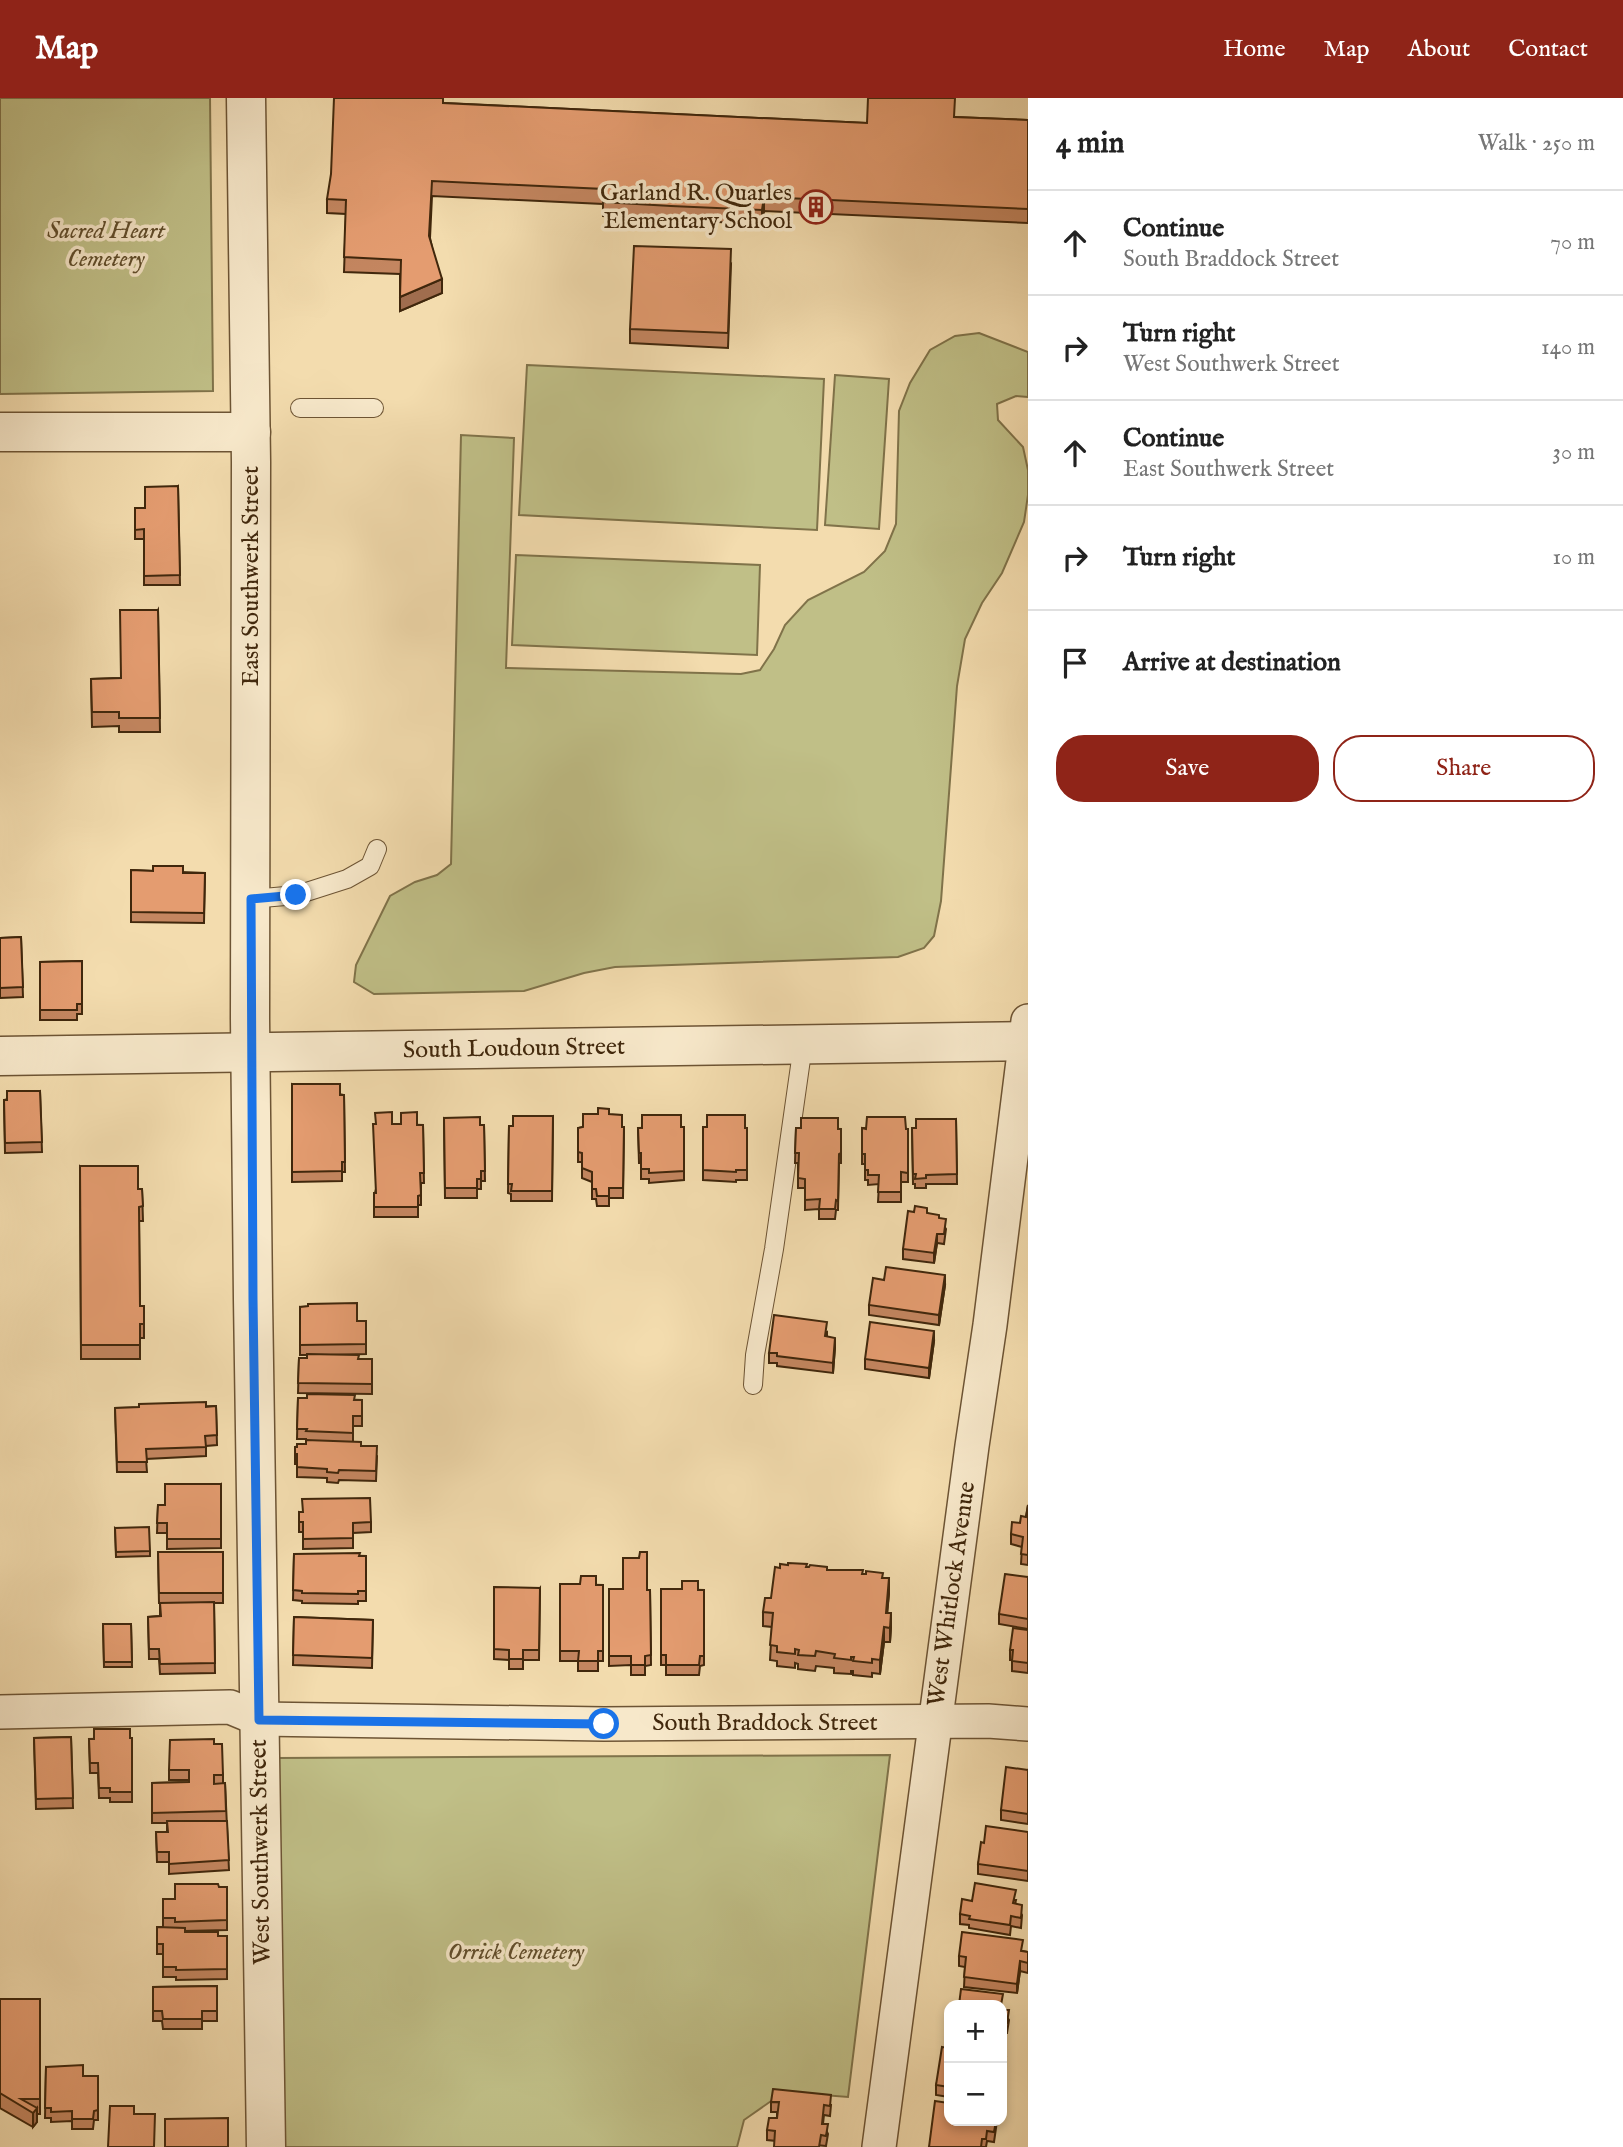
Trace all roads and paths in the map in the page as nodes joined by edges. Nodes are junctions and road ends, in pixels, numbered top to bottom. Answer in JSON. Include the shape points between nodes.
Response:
{"nodes":[{"id":1,"x":246,"y":98,"type":"edge"},
{"id":2,"x":300,"y":408,"type":"dead end"},
{"id":3,"x":374,"y":408,"type":"dead end"},
{"id":4,"x":0,"y":432,"type":"edge"},
{"id":5,"x":251,"y":432,"type":"junction"},
{"id":6,"x":377,"y":849,"type":"dead end"},
{"id":7,"x":251,"y":899,"type":"junction"},
{"id":8,"x":1027,"y":1034,"type":"edge"},
{"id":9,"x":803,"y":1045,"type":"junction"},
{"id":10,"x":251,"y":1053,"type":"junction"},
{"id":11,"x":0,"y":1056,"type":"edge"},
{"id":12,"x":753,"y":1385,"type":"dead end"},
{"id":13,"x":0,"y":1712,"type":"edge"},
{"id":14,"x":259,"y":1720,"type":"junction"},
{"id":15,"x":935,"y":1721,"type":"junction"},
{"id":16,"x":1028,"y":1724,"type":"edge"},
{"id":17,"x":266,"y":2147,"type":"edge"},
{"id":18,"x":879,"y":2147,"type":"edge"}],
"edges":[{"from":1,"to":5,"type":"street","name":"East Southwerk Street"},
{"from":2,"to":3,"type":"lane"},
{"from":4,"to":5,"type":"street"},
{"from":5,"to":7,"type":"street","name":"East Southwerk Street"},
{"from":6,"to":7,"type":"lane","via":[[370,866],[347,880],[296,895]]},
{"from":7,"to":10,"type":"street","name":"East Southwerk Street"},
{"from":8,"to":9,"type":"street","name":"South Loudoun Street"},
{"from":8,"to":15,"type":"street","name":"West Whitlock Avenue"},
{"from":9,"to":10,"type":"street","name":"South Loudoun Street"},
{"from":9,"to":12,"type":"lane"},
{"from":10,"to":11,"type":"street","name":"South Loudoun Street"},
{"from":10,"to":14,"type":"street","name":"West Southwerk Street"},
{"from":13,"to":14,"type":"street","name":"South Braddock Street","via":[[230,1707]]},
{"from":14,"to":15,"type":"street","name":"South Braddock Street"},
{"from":14,"to":17,"type":"street","name":"West Southwerk Street"},
{"from":15,"to":16,"type":"street","name":"South Braddock Street"},
{"from":15,"to":18,"type":"street","name":"West Whitlock Avenue"}]}
